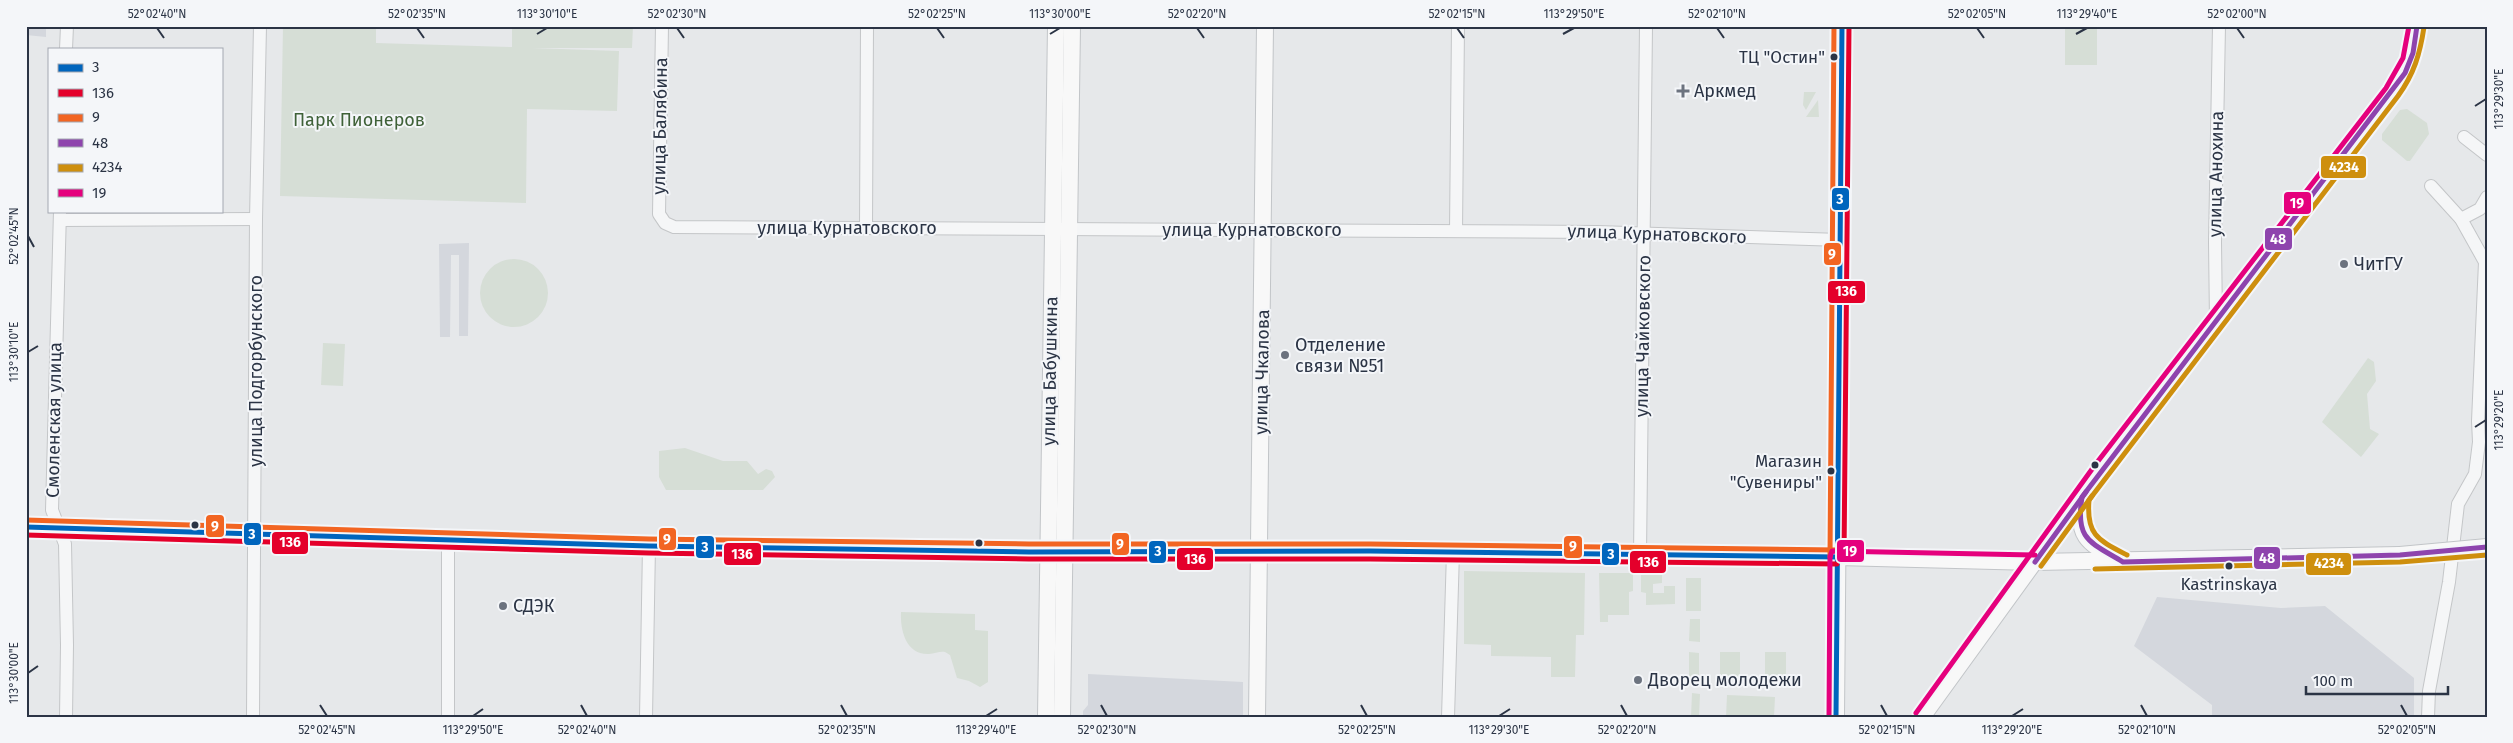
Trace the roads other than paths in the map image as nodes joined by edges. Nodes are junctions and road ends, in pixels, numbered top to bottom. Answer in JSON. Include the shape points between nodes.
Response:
{"nodes":[{"id":1,"x":67,"y":26,"type":"edge"},
{"id":2,"x":260,"y":26,"type":"edge"},
{"id":3,"x":662,"y":26,"type":"edge"},
{"id":4,"x":866,"y":26,"type":"edge"},
{"id":5,"x":1056,"y":26,"type":"edge"},
{"id":6,"x":1072,"y":26,"type":"edge"},
{"id":7,"x":1265,"y":26,"type":"edge"},
{"id":8,"x":1458,"y":26,"type":"edge"},
{"id":9,"x":1646,"y":26,"type":"edge"},
{"id":10,"x":1842,"y":26,"type":"edge"},
{"id":11,"x":2219,"y":26,"type":"edge"},
{"id":12,"x":2417,"y":26,"type":"edge"},
{"id":13,"x":66,"y":48,"type":"edge"},
{"id":14,"x":2464,"y":137,"type":"dead end"},
{"id":15,"x":2487,"y":155,"type":"edge"},
{"id":16,"x":2431,"y":186,"type":"dead end"},
{"id":17,"x":2487,"y":197,"type":"edge"},
{"id":18,"x":2483,"y":212,"type":"edge"},
{"id":19,"x":60,"y":216,"type":"edge"},
{"id":20,"x":256,"y":219,"type":"junction"},
{"id":21,"x":2461,"y":219,"type":"junction"},
{"id":22,"x":665,"y":223,"type":"joint"},
{"id":23,"x":866,"y":227,"type":"junction"},
{"id":24,"x":1052,"y":229,"type":"junction"},
{"id":25,"x":1069,"y":229,"type":"junction"},
{"id":26,"x":1264,"y":229,"type":"junction"},
{"id":27,"x":1456,"y":231,"type":"junction"},
{"id":28,"x":1645,"y":234,"type":"junction"},
{"id":29,"x":1840,"y":240,"type":"junction"},
{"id":30,"x":2216,"y":321,"type":"junction"},
{"id":31,"x":2082,"y":497,"type":"junction"},
{"id":32,"x":26,"y":527,"type":"edge"},
{"id":33,"x":59,"y":528,"type":"junction"},
{"id":34,"x":256,"y":533,"type":"junction"},
{"id":35,"x":448,"y":540,"type":"junction"},
{"id":36,"x":649,"y":546,"type":"junction"},
{"id":37,"x":2487,"y":547,"type":"edge"},
{"id":38,"x":1259,"y":551,"type":"junction"},
{"id":39,"x":1056,"y":552,"type":"junction"},
{"id":40,"x":1453,"y":552,"type":"junction"},
{"id":41,"x":1640,"y":555,"type":"junction"},
{"id":42,"x":1837,"y":556,"type":"junction"},
{"id":43,"x":2035,"y":562,"type":"junction"},
{"id":44,"x":2123,"y":562,"type":"junction"},
{"id":45,"x":66,"y":717,"type":"edge"},
{"id":46,"x":253,"y":717,"type":"edge"},
{"id":47,"x":448,"y":717,"type":"edge"},
{"id":48,"x":646,"y":717,"type":"edge"},
{"id":49,"x":1046,"y":717,"type":"edge"},
{"id":50,"x":1062,"y":717,"type":"edge"},
{"id":51,"x":1257,"y":717,"type":"edge"},
{"id":52,"x":1448,"y":717,"type":"edge"},
{"id":53,"x":1836,"y":717,"type":"edge"},
{"id":54,"x":1922,"y":717,"type":"edge"},
{"id":55,"x":2428,"y":717,"type":"edge"}],
"edges":[{"from":1,"to":13,"type":"street"},
{"from":2,"to":20,"type":"street","name":"улица Подгорбунского"},
{"from":3,"to":22,"type":"street","name":"улица Балябина","via":[[658,214]]},
{"from":4,"to":23,"type":"street"},
{"from":5,"to":24,"type":"main road","name":"улица Бабушкина"},
{"from":6,"to":25,"type":"main road","name":"улица Бабушкина"},
{"from":7,"to":26,"type":"main road","name":"улица Чкалова"},
{"from":8,"to":27,"type":"street"},
{"from":9,"to":28,"type":"street","name":"улица Чайковского"},
{"from":10,"to":29,"type":"main road"},
{"from":11,"to":30,"type":"street","name":"улица Анохина"},
{"from":12,"to":30,"type":"main road","via":[[2413,53],[2405,73]]},
{"from":14,"to":15,"type":"street"},
{"from":16,"to":21,"type":"street"},
{"from":17,"to":18,"type":"street"},
{"from":18,"to":21,"type":"street"},
{"from":19,"to":20,"type":"street"},
{"from":19,"to":33,"type":"street","name":"Смоленская улица","via":[[52,491],[52,510]]},
{"from":20,"to":34,"type":"street","name":"улица Подгорбунского"},
{"from":21,"to":55,"type":"street","via":[[2485,262],[2479,442],[2475,474],[2458,504]]},
{"from":22,"to":23,"type":"street","name":"улица Курнатовского","via":[[684,228]]},
{"from":23,"to":24,"type":"street","name":"улица Курнатовского"},
{"from":24,"to":25,"type":"street","name":"улица Курнатовского"},
{"from":24,"to":39,"type":"main road","name":"улица Бабушкина"},
{"from":25,"to":26,"type":"street","name":"улица Курнатовского"},
{"from":25,"to":39,"type":"main road","name":"улица Бабушкина"},
{"from":26,"to":27,"type":"street","name":"улица Курнатовского"},
{"from":26,"to":38,"type":"main road","name":"улица Чкалова"},
{"from":27,"to":28,"type":"street","name":"улица Курнатовского"},
{"from":28,"to":29,"type":"street","name":"улица Курнатовского"},
{"from":28,"to":41,"type":"street","name":"улица Чайковского"},
{"from":29,"to":42,"type":"main road"},
{"from":30,"to":31,"type":"main road"},
{"from":31,"to":43,"type":"main road"},
{"from":31,"to":44,"type":"main road","via":[[2079,516],[2083,533],[2091,543]]},
{"from":32,"to":33,"type":"main road"},
{"from":33,"to":34,"type":"main road"},
{"from":33,"to":45,"type":"street","name":"Смоленская улица","via":[[64,544]]},
{"from":34,"to":35,"type":"main road"},
{"from":34,"to":46,"type":"street","name":"улица Подгорбунского"},
{"from":35,"to":36,"type":"main road"},
{"from":35,"to":47,"type":"street"},
{"from":36,"to":39,"type":"main road"},
{"from":36,"to":48,"type":"street"},
{"from":37,"to":44,"type":"main road","bridge":true,"via":[[2400,555]]},
{"from":38,"to":39,"type":"main road"},
{"from":38,"to":40,"type":"main road"},
{"from":38,"to":51,"type":"main road","name":"улица Чкалова"},
{"from":39,"to":49,"type":"main road","name":"улица Бабушкина"},
{"from":39,"to":50,"type":"main road","name":"улица Бабушкина"},
{"from":40,"to":41,"type":"main road"},
{"from":40,"to":52,"type":"street"},
{"from":41,"to":42,"type":"main road"},
{"from":42,"to":43,"type":"main road"},
{"from":42,"to":53,"type":"main road"},
{"from":43,"to":44,"type":"main road"},
{"from":43,"to":54,"type":"main road"}]}
